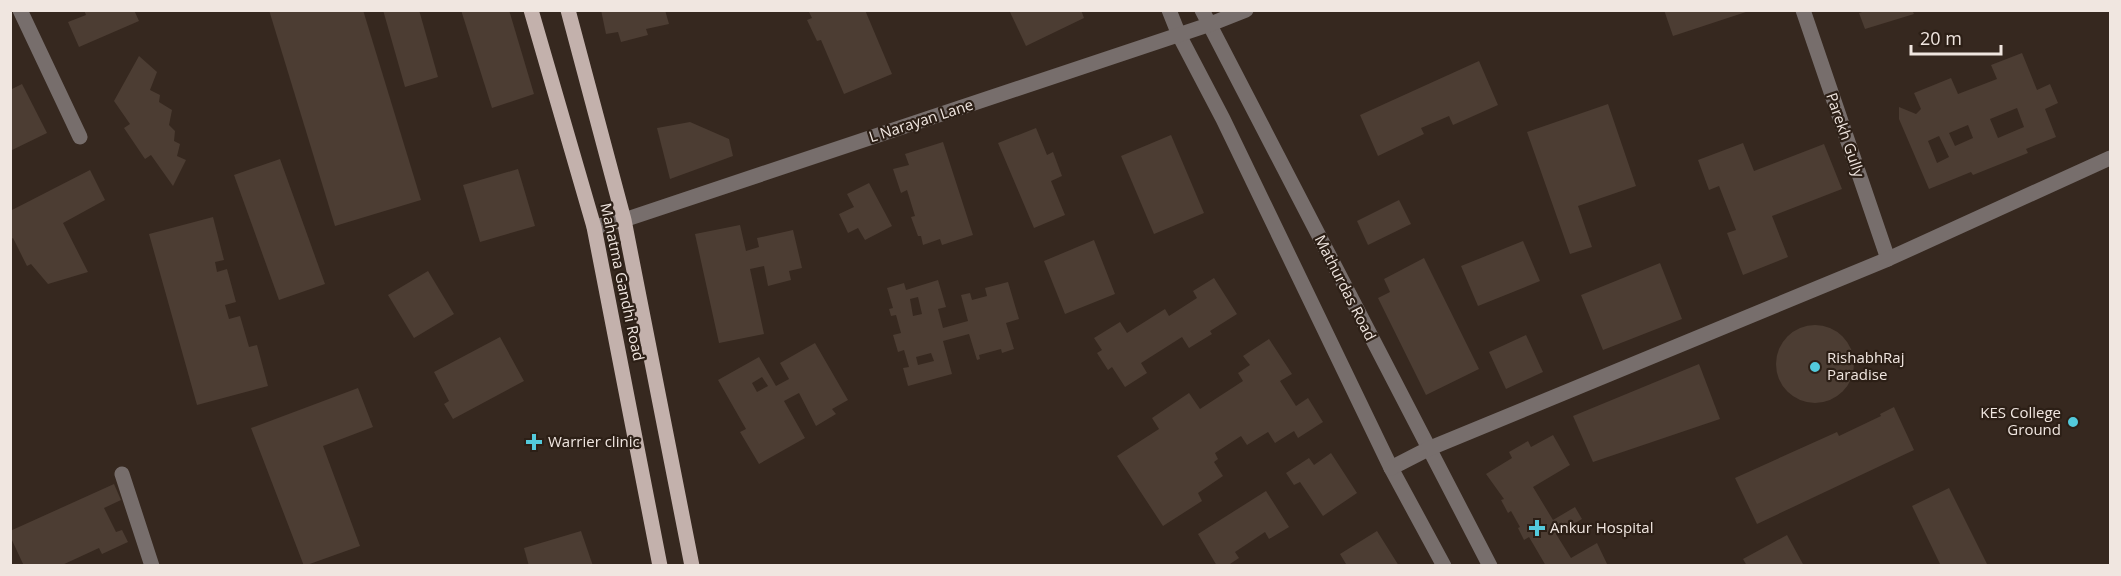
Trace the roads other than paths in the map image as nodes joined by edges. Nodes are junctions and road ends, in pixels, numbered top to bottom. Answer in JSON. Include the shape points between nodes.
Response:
{"nodes":[{"id":1,"x":20,"y":10,"type":"edge"},
{"id":2,"x":531,"y":10,"type":"edge"},
{"id":3,"x":568,"y":10,"type":"edge"},
{"id":4,"x":1169,"y":10,"type":"edge"},
{"id":5,"x":1246,"y":10,"type":"edge"},
{"id":6,"x":1803,"y":10,"type":"edge"},
{"id":7,"x":1205,"y":18,"type":"edge"},
{"id":8,"x":1179,"y":35,"type":"junction"},
{"id":9,"x":80,"y":137,"type":"dead end"},
{"id":10,"x":2110,"y":158,"type":"edge"},
{"id":11,"x":624,"y":220,"type":"junction"},
{"id":12,"x":594,"y":227,"type":"junction"},
{"id":13,"x":1888,"y":259,"type":"junction"},
{"id":14,"x":1428,"y":449,"type":"junction"},
{"id":15,"x":1391,"y":468,"type":"junction"},
{"id":16,"x":122,"y":474,"type":"dead end"},
{"id":17,"x":152,"y":566,"type":"edge"},
{"id":18,"x":660,"y":566,"type":"edge"},
{"id":19,"x":692,"y":566,"type":"edge"},
{"id":20,"x":1444,"y":566,"type":"edge"},
{"id":21,"x":1490,"y":566,"type":"edge"}],
"edges":[{"from":1,"to":9,"type":"street"},
{"from":2,"to":12,"type":"main road","name":"Mahatma Gandhi Road"},
{"from":3,"to":11,"type":"main road","name":"Mahatma Gandhi Road"},
{"from":4,"to":8,"type":"street"},
{"from":5,"to":7,"type":"street","name":"L Narayan Lane"},
{"from":6,"to":13,"type":"street","name":"Parekh Gully"},
{"from":7,"to":8,"type":"street","name":"L Narayan Lane"},
{"from":7,"to":14,"type":"street","name":"Mathurdas Road"},
{"from":8,"to":11,"type":"street","name":"L Narayan Lane"},
{"from":8,"to":15,"type":"street","via":[[1223,118]]},
{"from":10,"to":13,"type":"street"},
{"from":11,"to":12,"type":"street","name":"L Narayan Lane"},
{"from":11,"to":19,"type":"main road","name":"Mahatma Gandhi Road"},
{"from":12,"to":18,"type":"main road","name":"Mahatma Gandhi Road"},
{"from":13,"to":14,"type":"street"},
{"from":14,"to":15,"type":"street"},
{"from":14,"to":21,"type":"street","name":"Mathurdas Road"},
{"from":15,"to":20,"type":"street"},
{"from":16,"to":17,"type":"street"}]}
